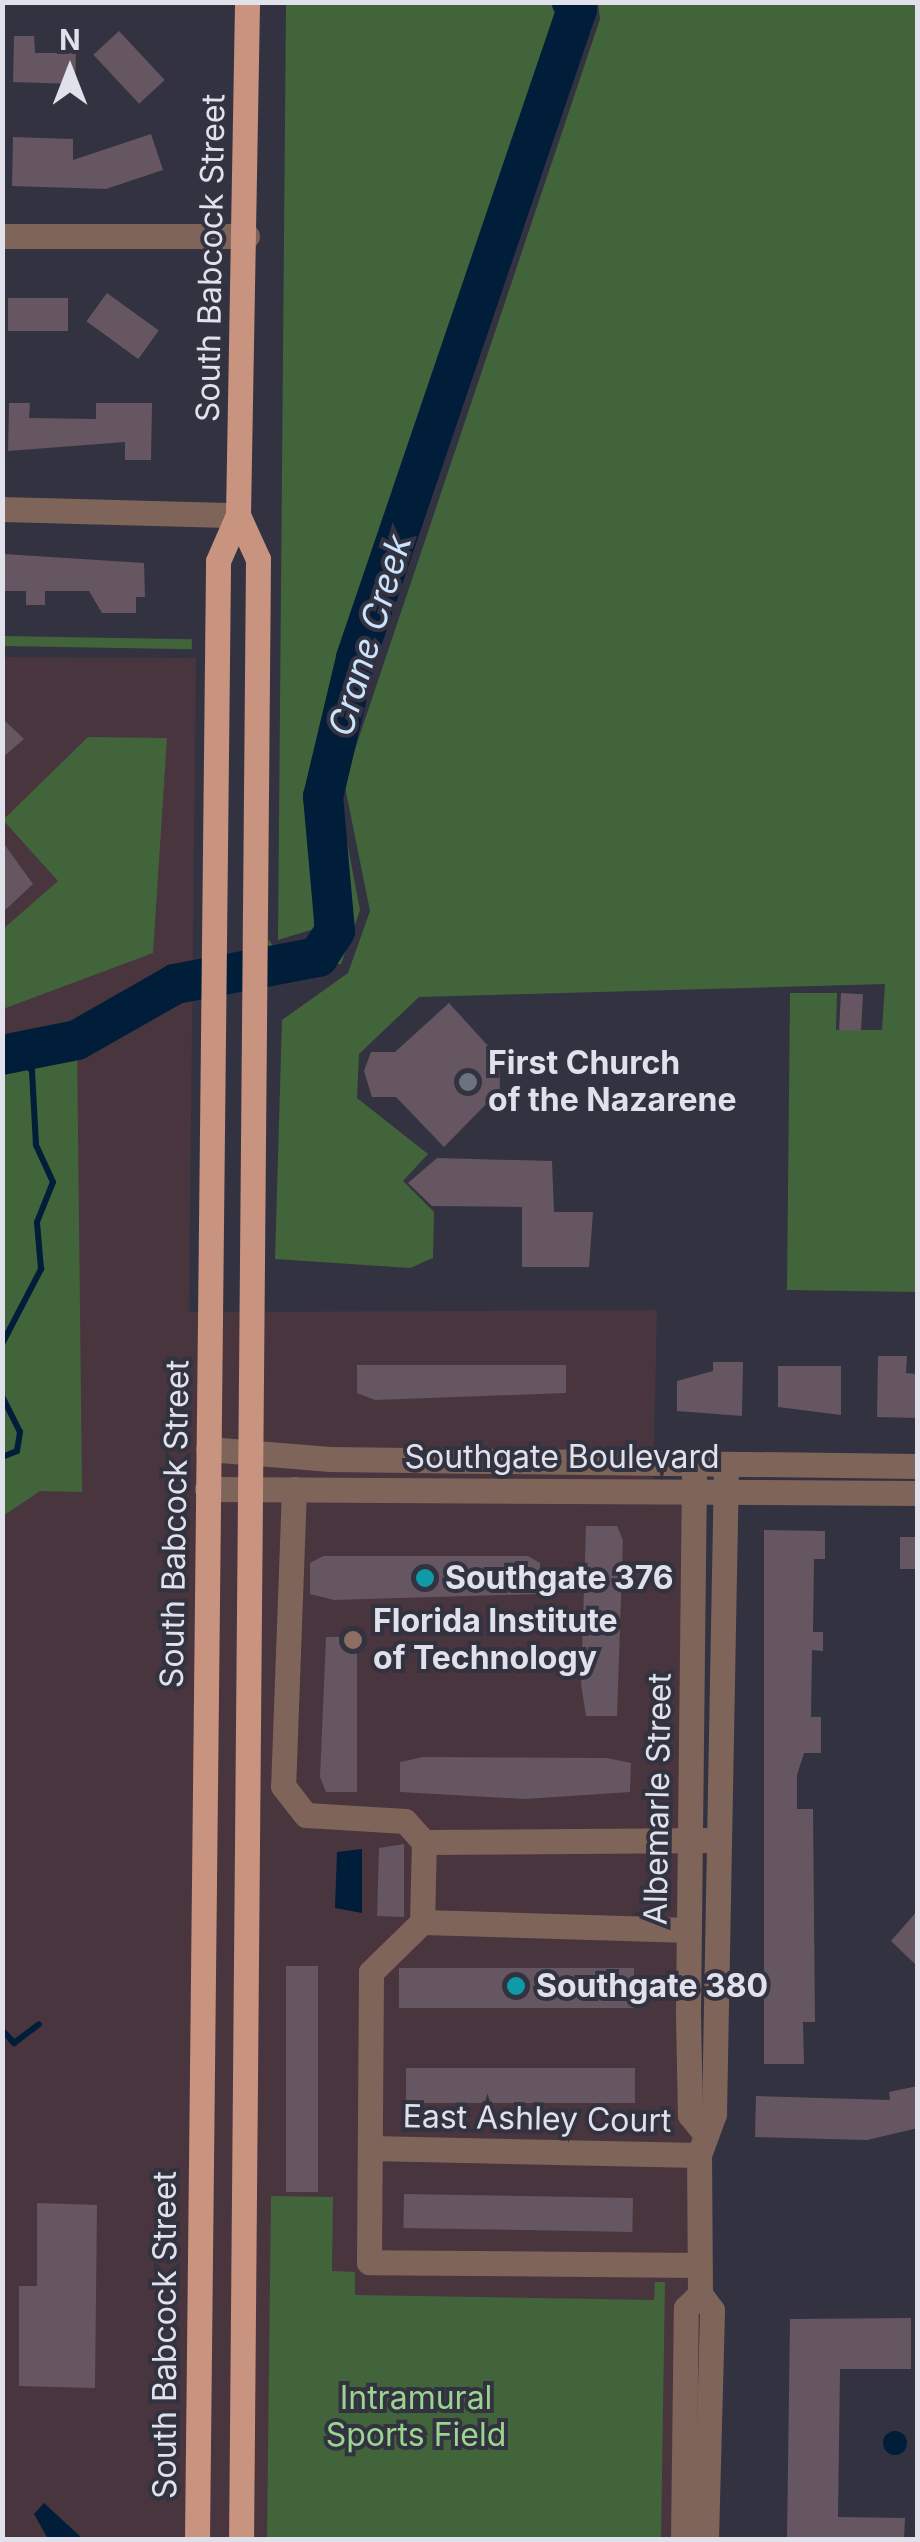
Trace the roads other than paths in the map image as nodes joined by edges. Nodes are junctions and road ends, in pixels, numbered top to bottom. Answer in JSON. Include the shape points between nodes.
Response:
{"nodes":[{"id":1,"x":247,"y":2,"type":"edge"},
{"id":2,"x":2,"y":236,"type":"edge"},
{"id":3,"x":247,"y":236,"type":"junction"},
{"id":4,"x":2,"y":509,"type":"edge"},
{"id":5,"x":238,"y":515,"type":"junction"},
{"id":6,"x":247,"y":1445,"type":"junction"},
{"id":7,"x":208,"y":1448,"type":"junction"},
{"id":8,"x":918,"y":1466,"type":"edge"},
{"id":9,"x":694,"y":1476,"type":"junction"},
{"id":10,"x":726,"y":1477,"type":"junction"},
{"id":11,"x":207,"y":1489,"type":"junction"},
{"id":12,"x":247,"y":1490,"type":"junction"},
{"id":13,"x":294,"y":1490,"type":"junction"},
{"id":14,"x":918,"y":1493,"type":"edge"},
{"id":15,"x":694,"y":1568,"type":"junction"},
{"id":16,"x":722,"y":1568,"type":"junction"},
{"id":17,"x":692,"y":1712,"type":"junction"},
{"id":18,"x":720,"y":1712,"type":"junction"},
{"id":19,"x":702,"y":1840,"type":"junction"},
{"id":20,"x":424,"y":1842,"type":"junction"},
{"id":21,"x":715,"y":1920,"type":"junction"},
{"id":22,"x":422,"y":1922,"type":"junction"},
{"id":23,"x":689,"y":1925,"type":"junction"},
{"id":24,"x":715,"y":2033,"type":"junction"},
{"id":25,"x":688,"y":2034,"type":"junction"},
{"id":26,"x":701,"y":2143,"type":"junction"},
{"id":27,"x":370,"y":2148,"type":"junction"},
{"id":28,"x":698,"y":2265,"type":"junction"},
{"id":29,"x":700,"y":2294,"type":"junction"},
{"id":30,"x":197,"y":2540,"type":"edge"},
{"id":31,"x":241,"y":2540,"type":"edge"},
{"id":32,"x":683,"y":2540,"type":"edge"},
{"id":33,"x":706,"y":2540,"type":"edge"}],
"edges":[{"from":1,"to":3,"type":"main road","name":"South Babcock Street"},
{"from":2,"to":3,"type":"street"},
{"from":3,"to":5,"type":"main road","name":"South Babcock Street"},
{"from":4,"to":5,"type":"street"},
{"from":5,"to":6,"type":"main road","name":"South Babcock Street","via":[[258,560]]},
{"from":5,"to":7,"type":"main road","name":"South Babcock Street","via":[[218,560]]},
{"from":6,"to":7,"type":"street","name":"Southgate Boulevard"},
{"from":6,"to":9,"type":"street","name":"Southgate Boulevard","via":[[330,1459]]},
{"from":6,"to":12,"type":"main road","name":"South Babcock Street"},
{"from":7,"to":11,"type":"main road","name":"South Babcock Street"},
{"from":8,"to":10,"type":"street","name":"Southgate Boulevard"},
{"from":9,"to":10,"type":"street","name":"Southgate Boulevard"},
{"from":9,"to":13,"type":"street","name":"Southgate Boulevard"},
{"from":9,"to":15,"type":"street","name":"Albemarle Street"},
{"from":10,"to":14,"type":"street","name":"Southgate Boulevard"},
{"from":10,"to":16,"type":"street","name":"Albemarle Street"},
{"from":11,"to":12,"type":"street","name":"Southgate Boulevard"},
{"from":11,"to":30,"type":"main road","name":"South Babcock Street"},
{"from":12,"to":13,"type":"street","name":"Southgate Boulevard"},
{"from":12,"to":31,"type":"main road","name":"South Babcock Street"},
{"from":13,"to":20,"type":"street","via":[[282,1786],[306,1815],[406,1821]]},
{"from":15,"to":16,"type":"street"},
{"from":15,"to":17,"type":"street","name":"Albemarle Street"},
{"from":16,"to":18,"type":"street","name":"Albemarle Street"},
{"from":17,"to":18,"type":"street"},
{"from":17,"to":19,"type":"street","name":"Albemarle Street"},
{"from":18,"to":19,"type":"street","name":"Albemarle Street"},
{"from":19,"to":20,"type":"street"},
{"from":19,"to":21,"type":"street","name":"Albemarle Street"},
{"from":19,"to":23,"type":"street","name":"Albemarle Street"},
{"from":20,"to":22,"type":"street"},
{"from":21,"to":23,"type":"street"},
{"from":21,"to":24,"type":"street","name":"Albemarle Street"},
{"from":22,"to":23,"type":"street"},
{"from":22,"to":27,"type":"street","name":"East Ashley Court","via":[[371,1972]]},
{"from":23,"to":25,"type":"street","name":"Albemarle Street"},
{"from":24,"to":25,"type":"street"},
{"from":24,"to":26,"type":"street","name":"Albemarle Street","via":[[714,2114]]},
{"from":25,"to":26,"type":"street","name":"Albemarle Street","via":[[690,2115]]},
{"from":26,"to":27,"type":"street","name":"East Ashley Court"},
{"from":26,"to":28,"type":"street","name":"Albemarle Street"},
{"from":27,"to":28,"type":"street","via":[[368,2262]]},
{"from":28,"to":29,"type":"street","name":"Albemarle Street"},
{"from":29,"to":32,"type":"street","name":"Albemarle Street","via":[[686,2308]]},
{"from":29,"to":33,"type":"street","name":"Albemarle Street","via":[[712,2310]]}]}
